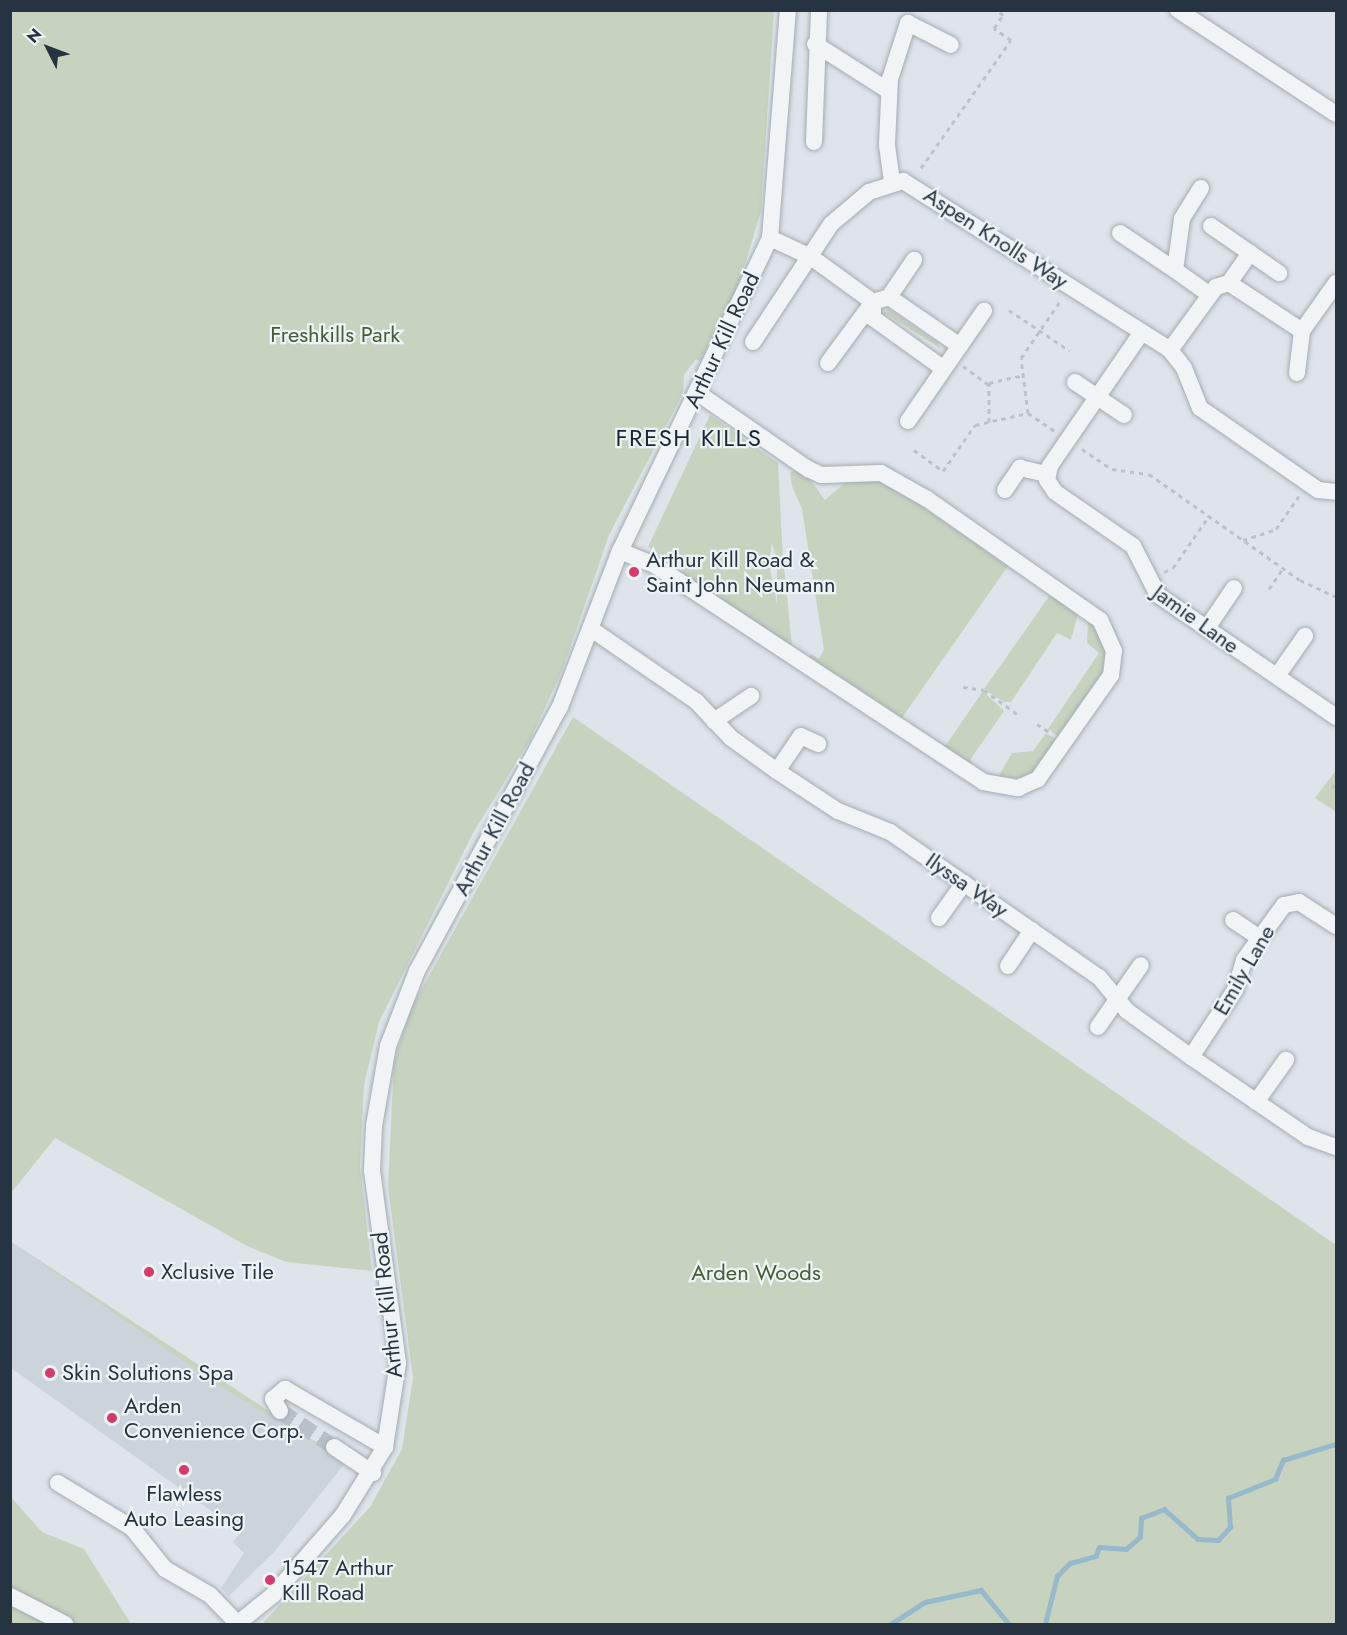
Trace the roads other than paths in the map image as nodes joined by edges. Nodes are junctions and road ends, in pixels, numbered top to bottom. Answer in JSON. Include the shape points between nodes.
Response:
{"nodes":[{"id":1,"x":788,"y":10,"type":"edge"},
{"id":2,"x":819,"y":10,"type":"edge"},
{"id":3,"x":1182,"y":12,"type":"edge"},
{"id":4,"x":815,"y":44,"type":"junction"},
{"id":5,"x":951,"y":45,"type":"dead end"},
{"id":6,"x":889,"y":92,"type":"junction"},
{"id":7,"x":1336,"y":114,"type":"edge"},
{"id":8,"x":814,"y":142,"type":"dead end"},
{"id":9,"x":892,"y":181,"type":"junction"},
{"id":10,"x":1201,"y":188,"type":"dead end"},
{"id":11,"x":1211,"y":226,"type":"dead end"},
{"id":12,"x":1120,"y":233,"type":"dead end"},
{"id":13,"x":770,"y":238,"type":"junction"},
{"id":14,"x":1250,"y":253,"type":"junction"},
{"id":15,"x":811,"y":256,"type":"junction"},
{"id":16,"x":914,"y":260,"type":"dead end"},
{"id":17,"x":1175,"y":270,"type":"junction"},
{"id":18,"x":1279,"y":273,"type":"dead end"},
{"id":19,"x":1229,"y":283,"type":"junction"},
{"id":20,"x":1336,"y":283,"type":"edge"},
{"id":21,"x":1210,"y":295,"type":"junction"},
{"id":22,"x":889,"y":297,"type":"junction"},
{"id":23,"x":873,"y":302,"type":"junction"},
{"id":24,"x":984,"y":311,"type":"dead end"},
{"id":25,"x":1302,"y":331,"type":"junction"},
{"id":26,"x":1142,"y":332,"type":"junction"},
{"id":27,"x":753,"y":342,"type":"dead end"},
{"id":28,"x":960,"y":346,"type":"junction"},
{"id":29,"x":1170,"y":350,"type":"junction"},
{"id":30,"x":828,"y":363,"type":"dead end"},
{"id":31,"x":951,"y":366,"type":"junction"},
{"id":32,"x":1297,"y":373,"type":"dead end"},
{"id":33,"x":1075,"y":382,"type":"dead end"},
{"id":34,"x":698,"y":393,"type":"junction"},
{"id":35,"x":1098,"y":397,"type":"junction"},
{"id":36,"x":1124,"y":415,"type":"dead end"},
{"id":37,"x":908,"y":421,"type":"dead end"},
{"id":38,"x":1047,"y":474,"type":"junction"},
{"id":39,"x":1005,"y":490,"type":"dead end"},
{"id":40,"x":1336,"y":492,"type":"edge"},
{"id":41,"x":620,"y":551,"type":"junction"},
{"id":42,"x":1234,"y":588,"type":"dead end"},
{"id":43,"x":1207,"y":628,"type":"junction"},
{"id":44,"x":594,"y":631,"type":"junction"},
{"id":45,"x":1305,"y":636,"type":"dead end"},
{"id":46,"x":1276,"y":676,"type":"junction"},
{"id":47,"x":751,"y":696,"type":"dead end"},
{"id":48,"x":1336,"y":717,"type":"edge"},
{"id":49,"x":714,"y":721,"type":"junction"},
{"id":50,"x":818,"y":744,"type":"dead end"},
{"id":51,"x":777,"y":771,"type":"junction"},
{"id":52,"x":964,"y":883,"type":"junction"},
{"id":53,"x":939,"y":918,"type":"dead end"},
{"id":54,"x":1233,"y":920,"type":"dead end"},
{"id":55,"x":1336,"y":926,"type":"edge"},
{"id":56,"x":1032,"y":930,"type":"junction"},
{"id":57,"x":1260,"y":938,"type":"junction"},
{"id":58,"x":1141,"y":965,"type":"dead end"},
{"id":59,"x":1008,"y":966,"type":"dead end"},
{"id":60,"x":1117,"y":999,"type":"junction"},
{"id":61,"x":1098,"y":1027,"type":"dead end"},
{"id":62,"x":1191,"y":1057,"type":"junction"},
{"id":63,"x":1286,"y":1060,"type":"dead end"},
{"id":64,"x":1257,"y":1102,"type":"junction"},
{"id":65,"x":1336,"y":1147,"type":"edge"},
{"id":66,"x":280,"y":1411,"type":"dead end"},
{"id":67,"x":334,"y":1447,"type":"tunnel mouth"},
{"id":68,"x":385,"y":1447,"type":"junction"},
{"id":69,"x":373,"y":1473,"type":"junction"},
{"id":70,"x":58,"y":1483,"type":"dead end"},
{"id":71,"x":10,"y":1596,"type":"edge"},
{"id":72,"x":64,"y":1624,"type":"edge"},
{"id":73,"x":237,"y":1624,"type":"edge"}],
"edges":[{"from":1,"to":13,"type":"street","name":"Arthur Kill Road"},
{"from":2,"to":4,"type":"street"},
{"from":3,"to":7,"type":"street"},
{"from":4,"to":6,"type":"street"},
{"from":4,"to":8,"type":"street"},
{"from":5,"to":6,"type":"street","via":[[908,23]]},
{"from":6,"to":9,"type":"street"},
{"from":9,"to":15,"type":"street","via":[[844,210]]},
{"from":9,"to":26,"type":"street","name":"Aspen Knolls Way","via":[[926,191]]},
{"from":10,"to":17,"type":"street","via":[[1182,219]]},
{"from":11,"to":14,"type":"street"},
{"from":12,"to":17,"type":"street"},
{"from":13,"to":15,"type":"street"},
{"from":13,"to":34,"type":"street","name":"Arthur Kill Road"},
{"from":14,"to":18,"type":"street"},
{"from":14,"to":19,"type":"street"},
{"from":15,"to":23,"type":"street"},
{"from":15,"to":27,"type":"street"},
{"from":16,"to":22,"type":"street"},
{"from":17,"to":21,"type":"street"},
{"from":19,"to":21,"type":"street"},
{"from":19,"to":25,"type":"street"},
{"from":20,"to":25,"type":"street"},
{"from":21,"to":29,"type":"street"},
{"from":22,"to":23,"type":"street"},
{"from":22,"to":28,"type":"street"},
{"from":23,"to":30,"type":"street"},
{"from":23,"to":31,"type":"street","via":[[873,318]]},
{"from":24,"to":28,"type":"street"},
{"from":25,"to":32,"type":"street"},
{"from":26,"to":29,"type":"street","name":"Aspen Knolls Way"},
{"from":26,"to":35,"type":"street"},
{"from":28,"to":31,"type":"street"},
{"from":29,"to":40,"type":"street","name":"Aspen Knolls Way","via":[[1184,368],[1200,408],[1318,490]]},
{"from":31,"to":37,"type":"street"},
{"from":33,"to":35,"type":"street"},
{"from":34,"to":41,"type":"street","name":"Arthur Kill Road"},
{"from":34,"to":41,"type":"street","via":[[808,469],[821,475],[881,473],[927,499],[1100,620],[1114,651],[1111,675],[1038,779],[1018,788],[983,782],[653,564]]},
{"from":35,"to":36,"type":"street"},
{"from":35,"to":38,"type":"street"},
{"from":38,"to":39,"type":"street","via":[[1020,468]]},
{"from":38,"to":43,"type":"street","name":"Jamie Lane","via":[[1056,492],[1132,546],[1158,594]]},
{"from":41,"to":44,"type":"street","name":"Arthur Kill Road"},
{"from":42,"to":43,"type":"street"},
{"from":43,"to":46,"type":"street","name":"Jamie Lane"},
{"from":44,"to":49,"type":"street","name":"Ilyssa Way","via":[[696,701]]},
{"from":44,"to":68,"type":"street","name":"Arthur Kill Road","via":[[560,707],[417,971],[388,1046],[378,1095],[372,1170],[398,1363]]},
{"from":45,"to":46,"type":"street"},
{"from":46,"to":48,"type":"street","name":"Jamie Lane"},
{"from":47,"to":49,"type":"street"},
{"from":49,"to":51,"type":"street","name":"Ilyssa Way"},
{"from":50,"to":51,"type":"street","via":[[801,736]]},
{"from":51,"to":52,"type":"street","name":"Ilyssa Way","via":[[838,812],[890,832]]},
{"from":52,"to":53,"type":"street"},
{"from":52,"to":56,"type":"street","name":"Ilyssa Way"},
{"from":54,"to":57,"type":"street"},
{"from":55,"to":57,"type":"street","name":"Emily Lane","via":[[1290,902]]},
{"from":56,"to":59,"type":"street"},
{"from":56,"to":60,"type":"street","name":"Ilyssa Way","via":[[1099,977]]},
{"from":57,"to":62,"type":"street","name":"Emily Lane","via":[[1244,960],[1235,990]]},
{"from":58,"to":60,"type":"street"},
{"from":60,"to":61,"type":"street"},
{"from":60,"to":62,"type":"street","name":"Ilyssa Way"},
{"from":62,"to":64,"type":"street","name":"Ilyssa Way"},
{"from":63,"to":64,"type":"street"},
{"from":64,"to":65,"type":"street","name":"Ilyssa Way","via":[[1308,1137]]},
{"from":66,"to":68,"type":"street","via":[[273,1399],[280,1390],[289,1391]]},
{"from":67,"to":69,"type":"street"},
{"from":68,"to":69,"type":"street","name":"Arthur Kill Road"},
{"from":69,"to":73,"type":"street","name":"Arthur Kill Road","via":[[303,1562]]},
{"from":70,"to":73,"type":"street","via":[[132,1528],[165,1569],[210,1595]]},
{"from":71,"to":72,"type":"street"}]}
